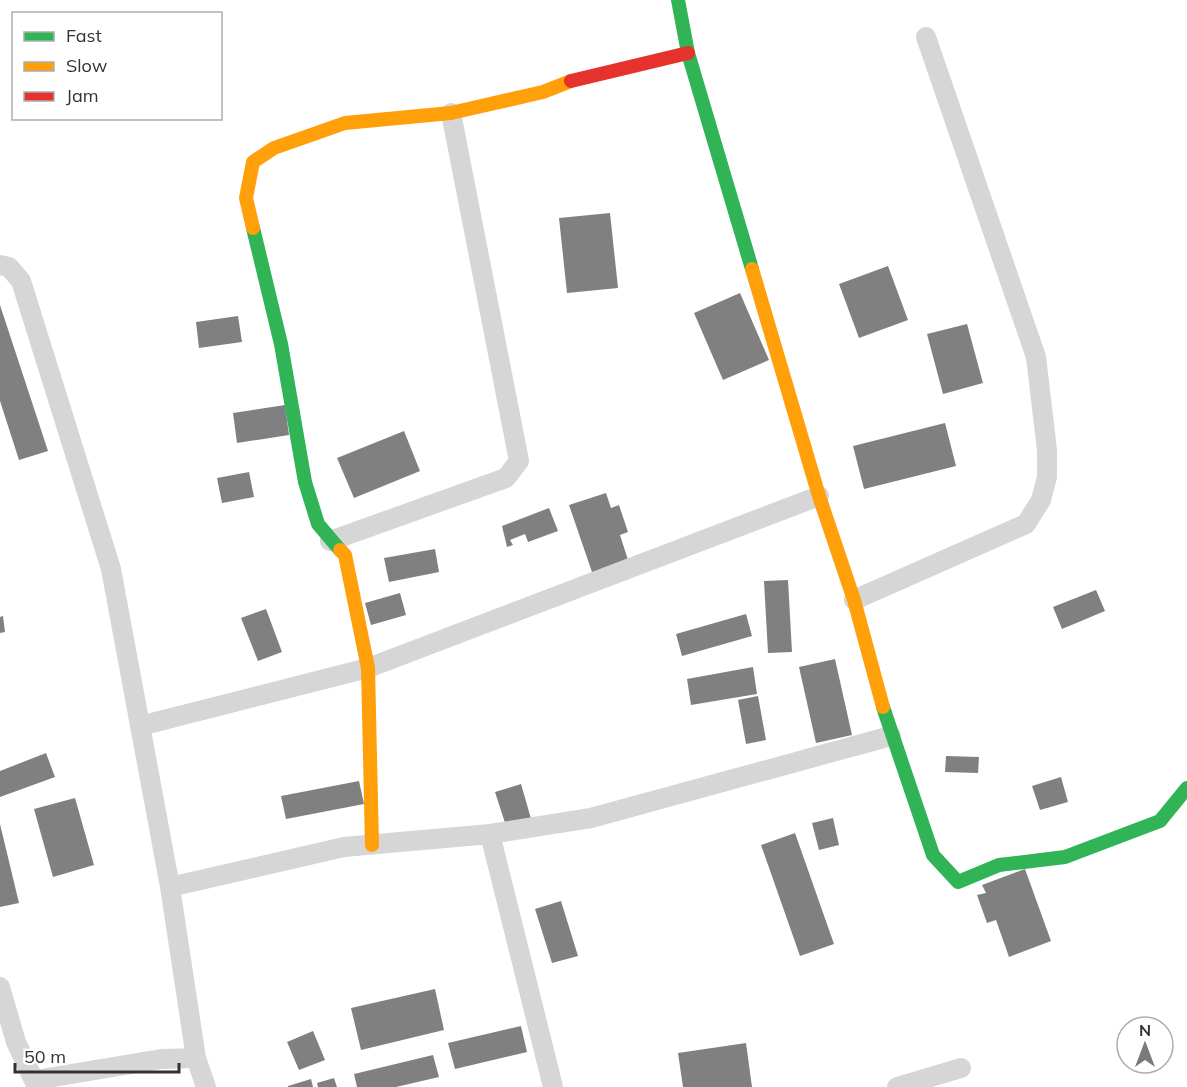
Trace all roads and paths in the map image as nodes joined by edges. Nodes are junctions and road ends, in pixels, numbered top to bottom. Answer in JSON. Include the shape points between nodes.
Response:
{"nodes":[{"id":1,"x":678,"y":0,"type":"edge"},
{"id":2,"x":926,"y":38,"type":"dead end"},
{"id":3,"x":688,"y":53,"type":"junction"},
{"id":4,"x":450,"y":113,"type":"junction"},
{"id":5,"x":0,"y":265,"type":"edge"},
{"id":6,"x":819,"y":496,"type":"junction"},
{"id":7,"x":330,"y":541,"type":"junction"},
{"id":8,"x":854,"y":600,"type":"junction"},
{"id":9,"x":368,"y":668,"type":"junction"},
{"id":10,"x":140,"y":726,"type":"junction"},
{"id":11,"x":891,"y":736,"type":"junction"},
{"id":12,"x":1187,"y":788,"type":"edge"},
{"id":13,"x":490,"y":834,"type":"junction"},
{"id":14,"x":372,"y":845,"type":"junction"},
{"id":15,"x":170,"y":888,"type":"junction"},
{"id":16,"x":0,"y":987,"type":"edge"},
{"id":17,"x":196,"y":1058,"type":"junction"},
{"id":18,"x":961,"y":1068,"type":"dead end"},
{"id":19,"x":36,"y":1084,"type":"edge"},
{"id":20,"x":206,"y":1087,"type":"edge"},
{"id":21,"x":553,"y":1087,"type":"edge"},
{"id":22,"x":897,"y":1087,"type":"edge"}],
"edges":[{"from":1,"to":3,"type":"street"},
{"from":2,"to":8,"type":"street","via":[[1036,357],[1047,477],[1041,500],[1026,524]]},
{"from":3,"to":4,"type":"street"},
{"from":3,"to":6,"type":"street"},
{"from":4,"to":7,"type":"street","via":[[519,461],[506,478]]},
{"from":4,"to":7,"type":"street","via":[[345,123],[274,148],[253,162],[246,198],[281,344],[305,482],[318,524]]},
{"from":5,"to":10,"type":"street","via":[[9,267],[21,281],[111,569]]},
{"from":6,"to":8,"type":"street"},
{"from":6,"to":9,"type":"street"},
{"from":7,"to":9,"type":"street","via":[[345,555]]},
{"from":8,"to":11,"type":"street"},
{"from":9,"to":10,"type":"street"},
{"from":9,"to":14,"type":"street"},
{"from":10,"to":15,"type":"street"},
{"from":11,"to":12,"type":"street","via":[[933,855],[958,882],[999,865],[1065,857],[1160,821]]},
{"from":11,"to":13,"type":"street","via":[[591,818]]},
{"from":13,"to":14,"type":"street"},
{"from":13,"to":21,"type":"street"},
{"from":14,"to":15,"type":"street","via":[[344,847]]},
{"from":15,"to":17,"type":"street"},
{"from":16,"to":19,"type":"street","via":[[16,1041]]},
{"from":17,"to":19,"type":"street","via":[[161,1059]]},
{"from":17,"to":20,"type":"street"},
{"from":18,"to":22,"type":"street"}]}
